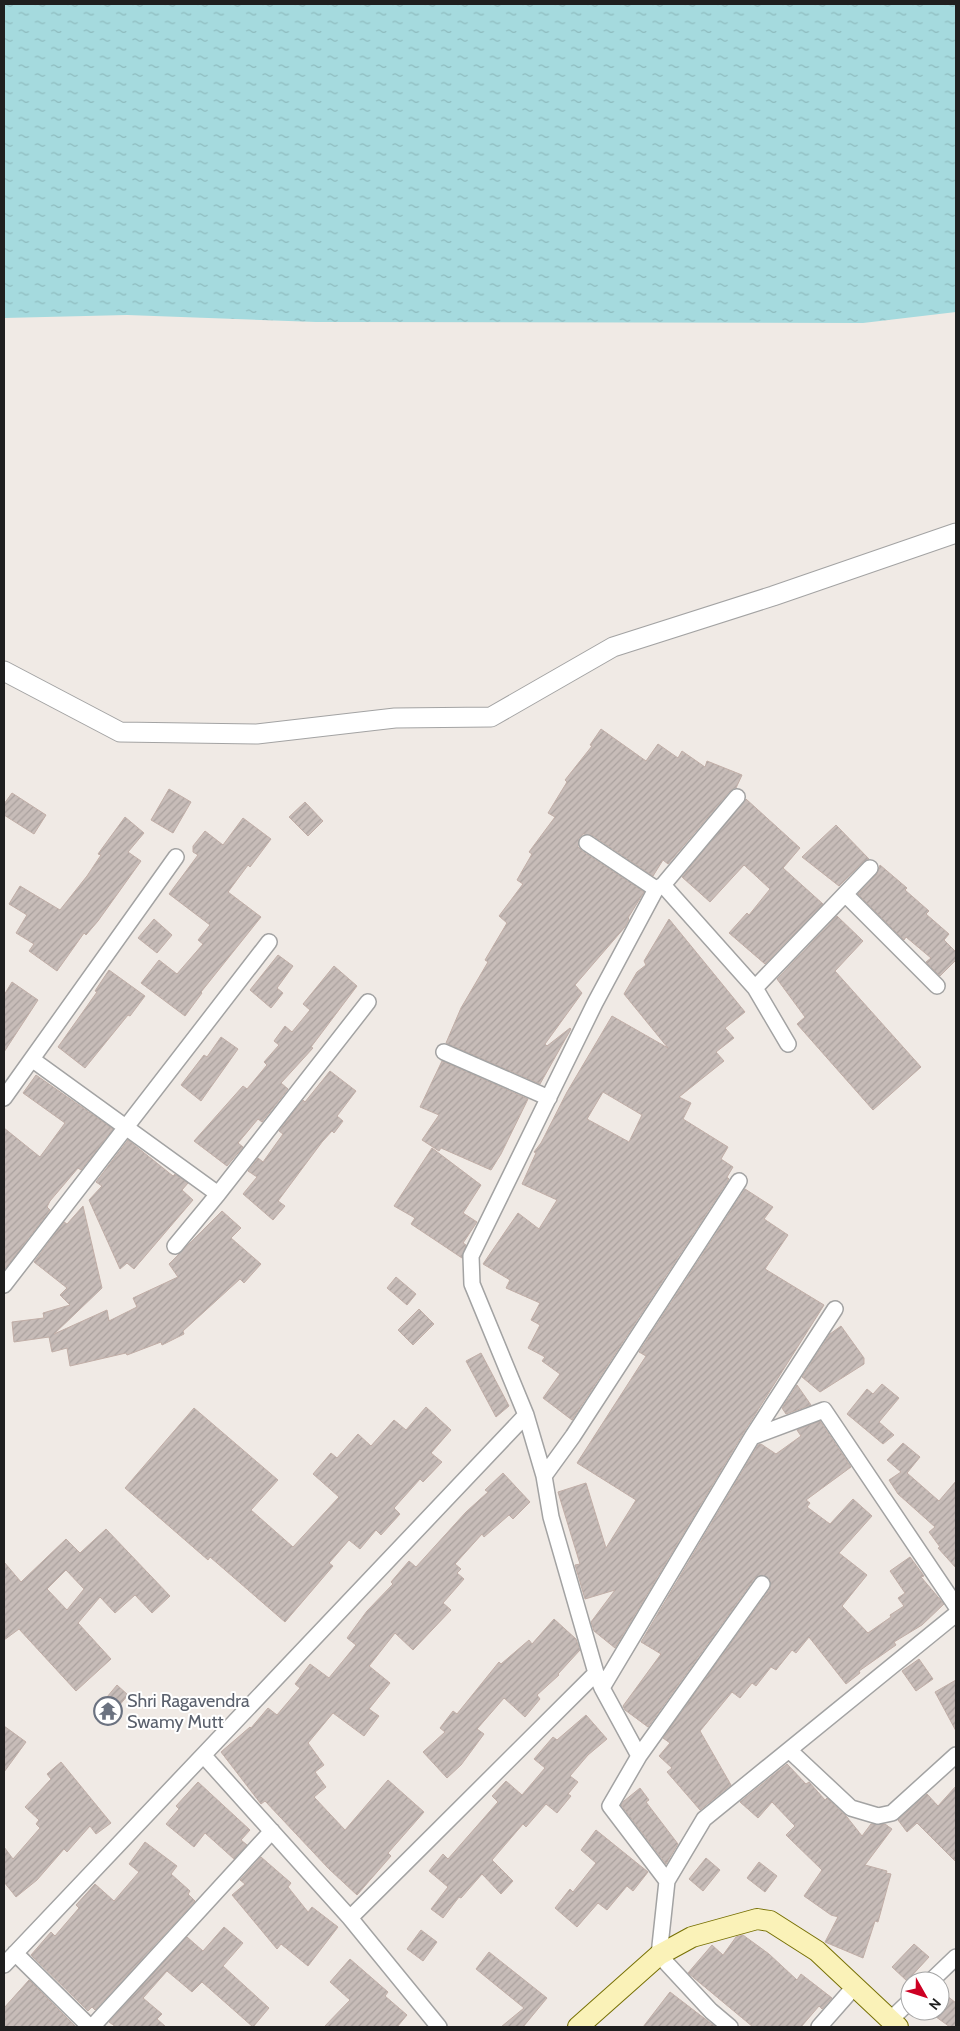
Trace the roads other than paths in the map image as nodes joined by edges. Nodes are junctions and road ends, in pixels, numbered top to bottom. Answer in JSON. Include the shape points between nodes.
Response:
{"nodes":[{"id":1,"x":956,"y":534,"type":"edge"},
{"id":2,"x":4,"y":671,"type":"edge"},
{"id":3,"x":738,"y":797,"type":"dead end"},
{"id":4,"x":587,"y":844,"type":"dead end"},
{"id":5,"x":176,"y":857,"type":"dead end"},
{"id":6,"x":870,"y":868,"type":"dead end"},
{"id":7,"x":659,"y":887,"type":"junction"},
{"id":8,"x":844,"y":894,"type":"junction"},
{"id":9,"x":269,"y":942,"type":"dead end"},
{"id":10,"x":937,"y":986,"type":"dead end"},
{"id":11,"x":755,"y":988,"type":"junction"},
{"id":12,"x":368,"y":1002,"type":"dead end"},
{"id":13,"x":788,"y":1044,"type":"dead end"},
{"id":14,"x":444,"y":1052,"type":"dead end"},
{"id":15,"x":33,"y":1060,"type":"junction"},
{"id":16,"x":4,"y":1098,"type":"edge"},
{"id":17,"x":549,"y":1098,"type":"junction"},
{"id":18,"x":126,"y":1127,"type":"junction"},
{"id":19,"x":739,"y":1181,"type":"dead end"},
{"id":20,"x":218,"y":1194,"type":"junction"},
{"id":21,"x":176,"y":1246,"type":"dead end"},
{"id":22,"x":4,"y":1286,"type":"edge"},
{"id":23,"x":834,"y":1309,"type":"dead end"},
{"id":24,"x":526,"y":1416,"type":"junction"},
{"id":25,"x":752,"y":1437,"type":"junction"},
{"id":26,"x":544,"y":1476,"type":"junction"},
{"id":27,"x":762,"y":1584,"type":"dead end"},
{"id":28,"x":956,"y":1606,"type":"edge"},
{"id":29,"x":956,"y":1614,"type":"edge"},
{"id":30,"x":596,"y":1673,"type":"junction"},
{"id":31,"x":602,"y":1688,"type":"junction"},
{"id":32,"x":789,"y":1750,"type":"junction"},
{"id":33,"x":956,"y":1755,"type":"edge"},
{"id":34,"x":204,"y":1756,"type":"junction"},
{"id":35,"x":639,"y":1756,"type":"junction"},
{"id":36,"x":272,"y":1830,"type":"junction"},
{"id":37,"x":667,"y":1881,"type":"junction"},
{"id":38,"x":350,"y":1918,"type":"junction"},
{"id":39,"x":15,"y":1953,"type":"junction"},
{"id":40,"x":659,"y":1955,"type":"junction"},
{"id":41,"x":956,"y":1957,"type":"edge"},
{"id":42,"x":4,"y":1965,"type":"edge"},
{"id":43,"x":941,"y":1971,"type":"edge"},
{"id":44,"x":855,"y":1986,"type":"junction"},
{"id":45,"x":429,"y":2024,"type":"edge"},
{"id":46,"x":894,"y":2024,"type":"edge"},
{"id":47,"x":91,"y":2027,"type":"edge"},
{"id":48,"x":578,"y":2027,"type":"edge"},
{"id":49,"x":730,"y":2027,"type":"edge"},
{"id":50,"x":819,"y":2027,"type":"edge"}],
"edges":[{"from":1,"to":2,"type":"street","via":[[613,647],[491,717],[395,718],[257,734],[120,732]]},
{"from":3,"to":7,"type":"street"},
{"from":4,"to":7,"type":"street"},
{"from":5,"to":15,"type":"street"},
{"from":6,"to":8,"type":"street"},
{"from":7,"to":11,"type":"street"},
{"from":7,"to":17,"type":"street","via":[[595,1003]]},
{"from":8,"to":10,"type":"street"},
{"from":8,"to":11,"type":"street"},
{"from":9,"to":18,"type":"street"},
{"from":11,"to":13,"type":"street"},
{"from":12,"to":20,"type":"street"},
{"from":14,"to":17,"type":"street"},
{"from":15,"to":16,"type":"street"},
{"from":15,"to":18,"type":"street"},
{"from":17,"to":24,"type":"street","via":[[471,1256],[472,1284]]},
{"from":18,"to":20,"type":"street"},
{"from":18,"to":22,"type":"street"},
{"from":19,"to":26,"type":"street"},
{"from":20,"to":21,"type":"street"},
{"from":23,"to":25,"type":"street"},
{"from":24,"to":26,"type":"street"},
{"from":24,"to":34,"type":"street"},
{"from":25,"to":28,"type":"street","via":[[824,1410]]},
{"from":25,"to":31,"type":"street"},
{"from":26,"to":30,"type":"street","via":[[551,1517]]},
{"from":27,"to":35,"type":"street"},
{"from":29,"to":32,"type":"street"},
{"from":30,"to":31,"type":"street"},
{"from":30,"to":38,"type":"street"},
{"from":31,"to":35,"type":"street"},
{"from":32,"to":33,"type":"street","via":[[851,1808],[878,1816],[892,1813]]},
{"from":32,"to":37,"type":"street","via":[[704,1819]]},
{"from":34,"to":36,"type":"street"},
{"from":34,"to":39,"type":"street"},
{"from":35,"to":37,"type":"street","via":[[610,1806]]},
{"from":36,"to":38,"type":"street"},
{"from":36,"to":47,"type":"street"},
{"from":37,"to":40,"type":"street"},
{"from":38,"to":45,"type":"street"},
{"from":39,"to":42,"type":"street"},
{"from":39,"to":47,"type":"street"},
{"from":40,"to":44,"type":"main road","via":[[692,1937],[745,1921],[770,1921],[817,1951]]},
{"from":40,"to":48,"type":"main road"},
{"from":40,"to":49,"type":"street"},
{"from":41,"to":43,"type":"street"},
{"from":44,"to":46,"type":"main road"},
{"from":44,"to":50,"type":"street"}]}
